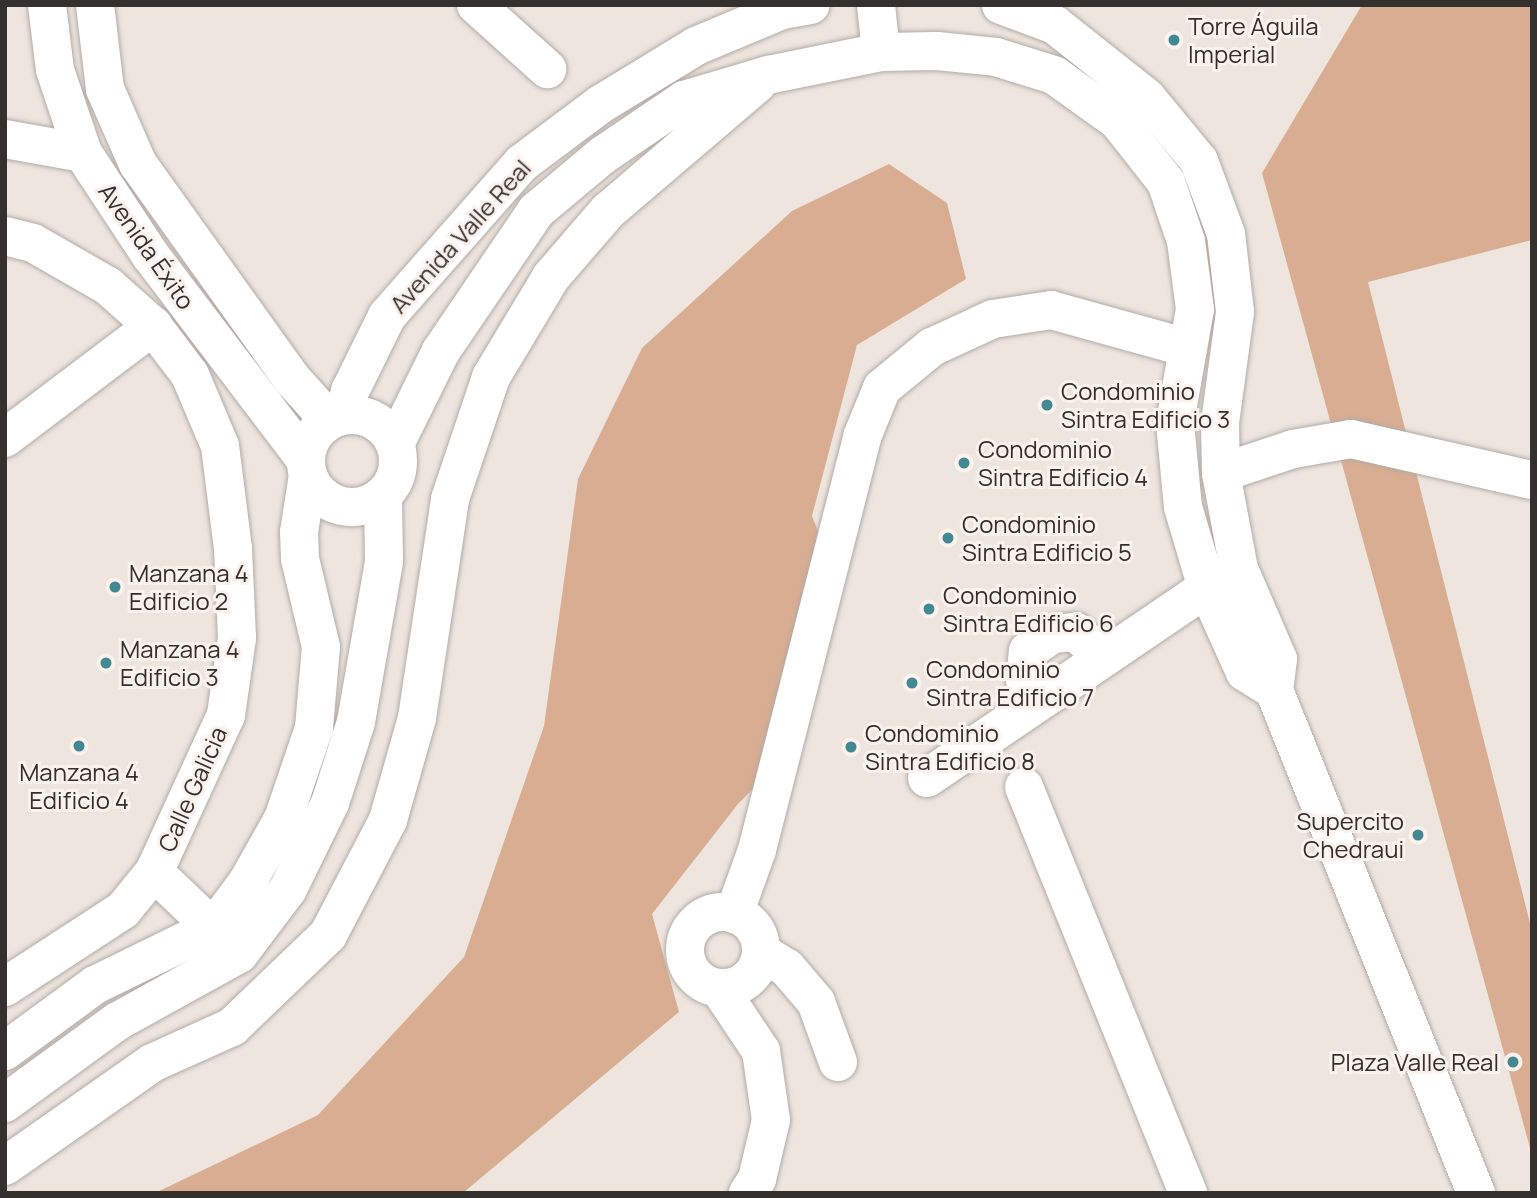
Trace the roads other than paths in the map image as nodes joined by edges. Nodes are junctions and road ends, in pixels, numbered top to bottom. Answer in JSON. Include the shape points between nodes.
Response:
{"nodes":[{"id":1,"x":47,"y":5,"type":"edge"},
{"id":2,"x":95,"y":5,"type":"edge"},
{"id":3,"x":476,"y":5,"type":"edge"},
{"id":4,"x":811,"y":5,"type":"edge"},
{"id":5,"x":876,"y":5,"type":"edge"},
{"id":6,"x":1001,"y":5,"type":"edge"},
{"id":7,"x":1059,"y":15,"type":"edge"},
{"id":8,"x":881,"y":52,"type":"junction"},
{"id":9,"x":547,"y":69,"type":"dead end"},
{"id":10,"x":768,"y":75,"type":"junction"},
{"id":11,"x":5,"y":139,"type":"edge"},
{"id":12,"x":83,"y":153,"type":"junction"},
{"id":13,"x":5,"y":236,"type":"edge"},
{"id":14,"x":151,"y":256,"type":"junction"},
{"id":15,"x":108,"y":286,"type":"junction"},
{"id":16,"x":153,"y":326,"type":"junction"},
{"id":17,"x":1188,"y":348,"type":"junction"},
{"id":18,"x":224,"y":354,"type":"junction"},
{"id":19,"x":190,"y":375,"type":"junction"},
{"id":20,"x":337,"y":418,"type":"junction"},
{"id":21,"x":5,"y":438,"type":"edge"},
{"id":22,"x":307,"y":467,"type":"junction"},
{"id":23,"x":392,"y":470,"type":"junction"},
{"id":24,"x":1221,"y":473,"type":"junction"},
{"id":25,"x":1532,"y":480,"type":"edge"},
{"id":26,"x":453,"y":486,"type":"junction"},
{"id":27,"x":1207,"y":588,"type":"junction"},
{"id":28,"x":1274,"y":690,"type":"junction"},
{"id":29,"x":927,"y":778,"type":"dead end"},
{"id":30,"x":1024,"y":787,"type":"dead end"},
{"id":31,"x":154,"y":872,"type":"junction"},
{"id":32,"x":734,"y":914,"type":"junction"},
{"id":33,"x":227,"y":940,"type":"junction"},
{"id":34,"x":761,"y":952,"type":"junction"},
{"id":35,"x":277,"y":986,"type":"junction"},
{"id":36,"x":5,"y":987,"type":"edge"},
{"id":37,"x":719,"y":988,"type":"junction"},
{"id":38,"x":5,"y":1051,"type":"edge"},
{"id":39,"x":838,"y":1062,"type":"dead end"},
{"id":40,"x":5,"y":1103,"type":"edge"},
{"id":41,"x":5,"y":1166,"type":"edge"},
{"id":42,"x":748,"y":1193,"type":"edge"},
{"id":43,"x":1188,"y":1193,"type":"edge"},
{"id":44,"x":1476,"y":1193,"type":"edge"}],
"edges":[{"from":1,"to":12,"type":"street","name":"Avenida Éxito","via":[[55,70]]},
{"from":2,"to":20,"type":"street","name":"Avenida Éxito","via":[[105,89],[138,164],[292,379]]},
{"from":3,"to":9,"type":"street"},
{"from":4,"to":20,"type":"street","name":"Avenida Valle Real","via":[[782,10],[696,46],[601,104],[522,163],[387,316]]},
{"from":5,"to":8,"type":"street"},
{"from":6,"to":7,"type":"street"},
{"from":7,"to":24,"type":"street","via":[[1147,98],[1199,161],[1226,234],[1235,312],[1220,423]]},
{"from":8,"to":10,"type":"street","name":"Avenida Valle Real"},
{"from":8,"to":17,"type":"street","name":"Avenida Valle Real","via":[[996,57],[1054,75],[1118,121],[1166,182],[1186,241],[1195,309]]},
{"from":10,"to":23,"type":"street","name":"Avenida Valle Real","via":[[684,100],[603,155],[536,211],[442,351]]},
{"from":10,"to":26,"type":"street","via":[[608,211],[551,277],[491,377]]},
{"from":11,"to":12,"type":"street"},
{"from":12,"to":14,"type":"street","name":"Avenida Éxito"},
{"from":13,"to":15,"type":"street","name":"Calle Galicia","via":[[33,243]]},
{"from":14,"to":15,"type":"street"},
{"from":14,"to":18,"type":"street","name":"Avenida Éxito"},
{"from":15,"to":16,"type":"street","name":"Calle Galicia"},
{"from":16,"to":19,"type":"street","name":"Calle Galicia"},
{"from":16,"to":21,"type":"street"},
{"from":17,"to":27,"type":"street","name":"Avenida Valle Real","via":[[1176,435],[1183,507]]},
{"from":17,"to":32,"type":"street","via":[[1051,310],[993,319],[932,347],[882,388],[862,437],[757,850]]},
{"from":18,"to":19,"type":"street"},
{"from":18,"to":22,"type":"street","name":"Avenida Éxito"},
{"from":19,"to":31,"type":"street","name":"Calle Galicia","via":[[220,446],[233,549],[237,638],[226,715]]},
{"from":20,"to":22,"type":"street","via":[[309,444]]},
{"from":20,"to":23,"type":"street","via":[[374,420]]},
{"from":22,"to":23,"type":"street","via":[[326,499],[340,506],[370,504]]},
{"from":22,"to":33,"type":"street","via":[[299,532],[300,559],[321,647],[314,728],[283,819],[248,881]]},
{"from":23,"to":26,"type":"street"},
{"from":23,"to":33,"type":"street","via":[[373,645],[330,803],[288,889]]},
{"from":24,"to":25,"type":"street","via":[[1293,449],[1351,439]]},
{"from":24,"to":28,"type":"street","via":[[1239,569],[1279,659]]},
{"from":26,"to":35,"type":"street","via":[[417,718],[388,820],[328,935]]},
{"from":27,"to":28,"type":"street","name":"Avenida Valle Real","via":[[1245,672]]},
{"from":27,"to":29,"type":"street"},
{"from":28,"to":44,"type":"street"},
{"from":30,"to":43,"type":"street"},
{"from":31,"to":33,"type":"street"},
{"from":31,"to":36,"type":"street","name":"Calle Galicia","via":[[123,910]]},
{"from":32,"to":34,"type":"street","via":[[754,928]]},
{"from":32,"to":37,"type":"street","via":[[709,915],[699,921],[686,942],[686,955],[697,977]]},
{"from":33,"to":35,"type":"street"},
{"from":33,"to":38,"type":"street","via":[[95,985]]},
{"from":33,"to":40,"type":"street"},
{"from":34,"to":37,"type":"street","via":[[759,964],[743,983]]},
{"from":34,"to":39,"type":"street","via":[[787,968],[816,1002]]},
{"from":35,"to":41,"type":"street","via":[[232,1027],[152,1063]]},
{"from":37,"to":42,"type":"street","via":[[761,1051],[771,1120],[757,1179]]}]}
